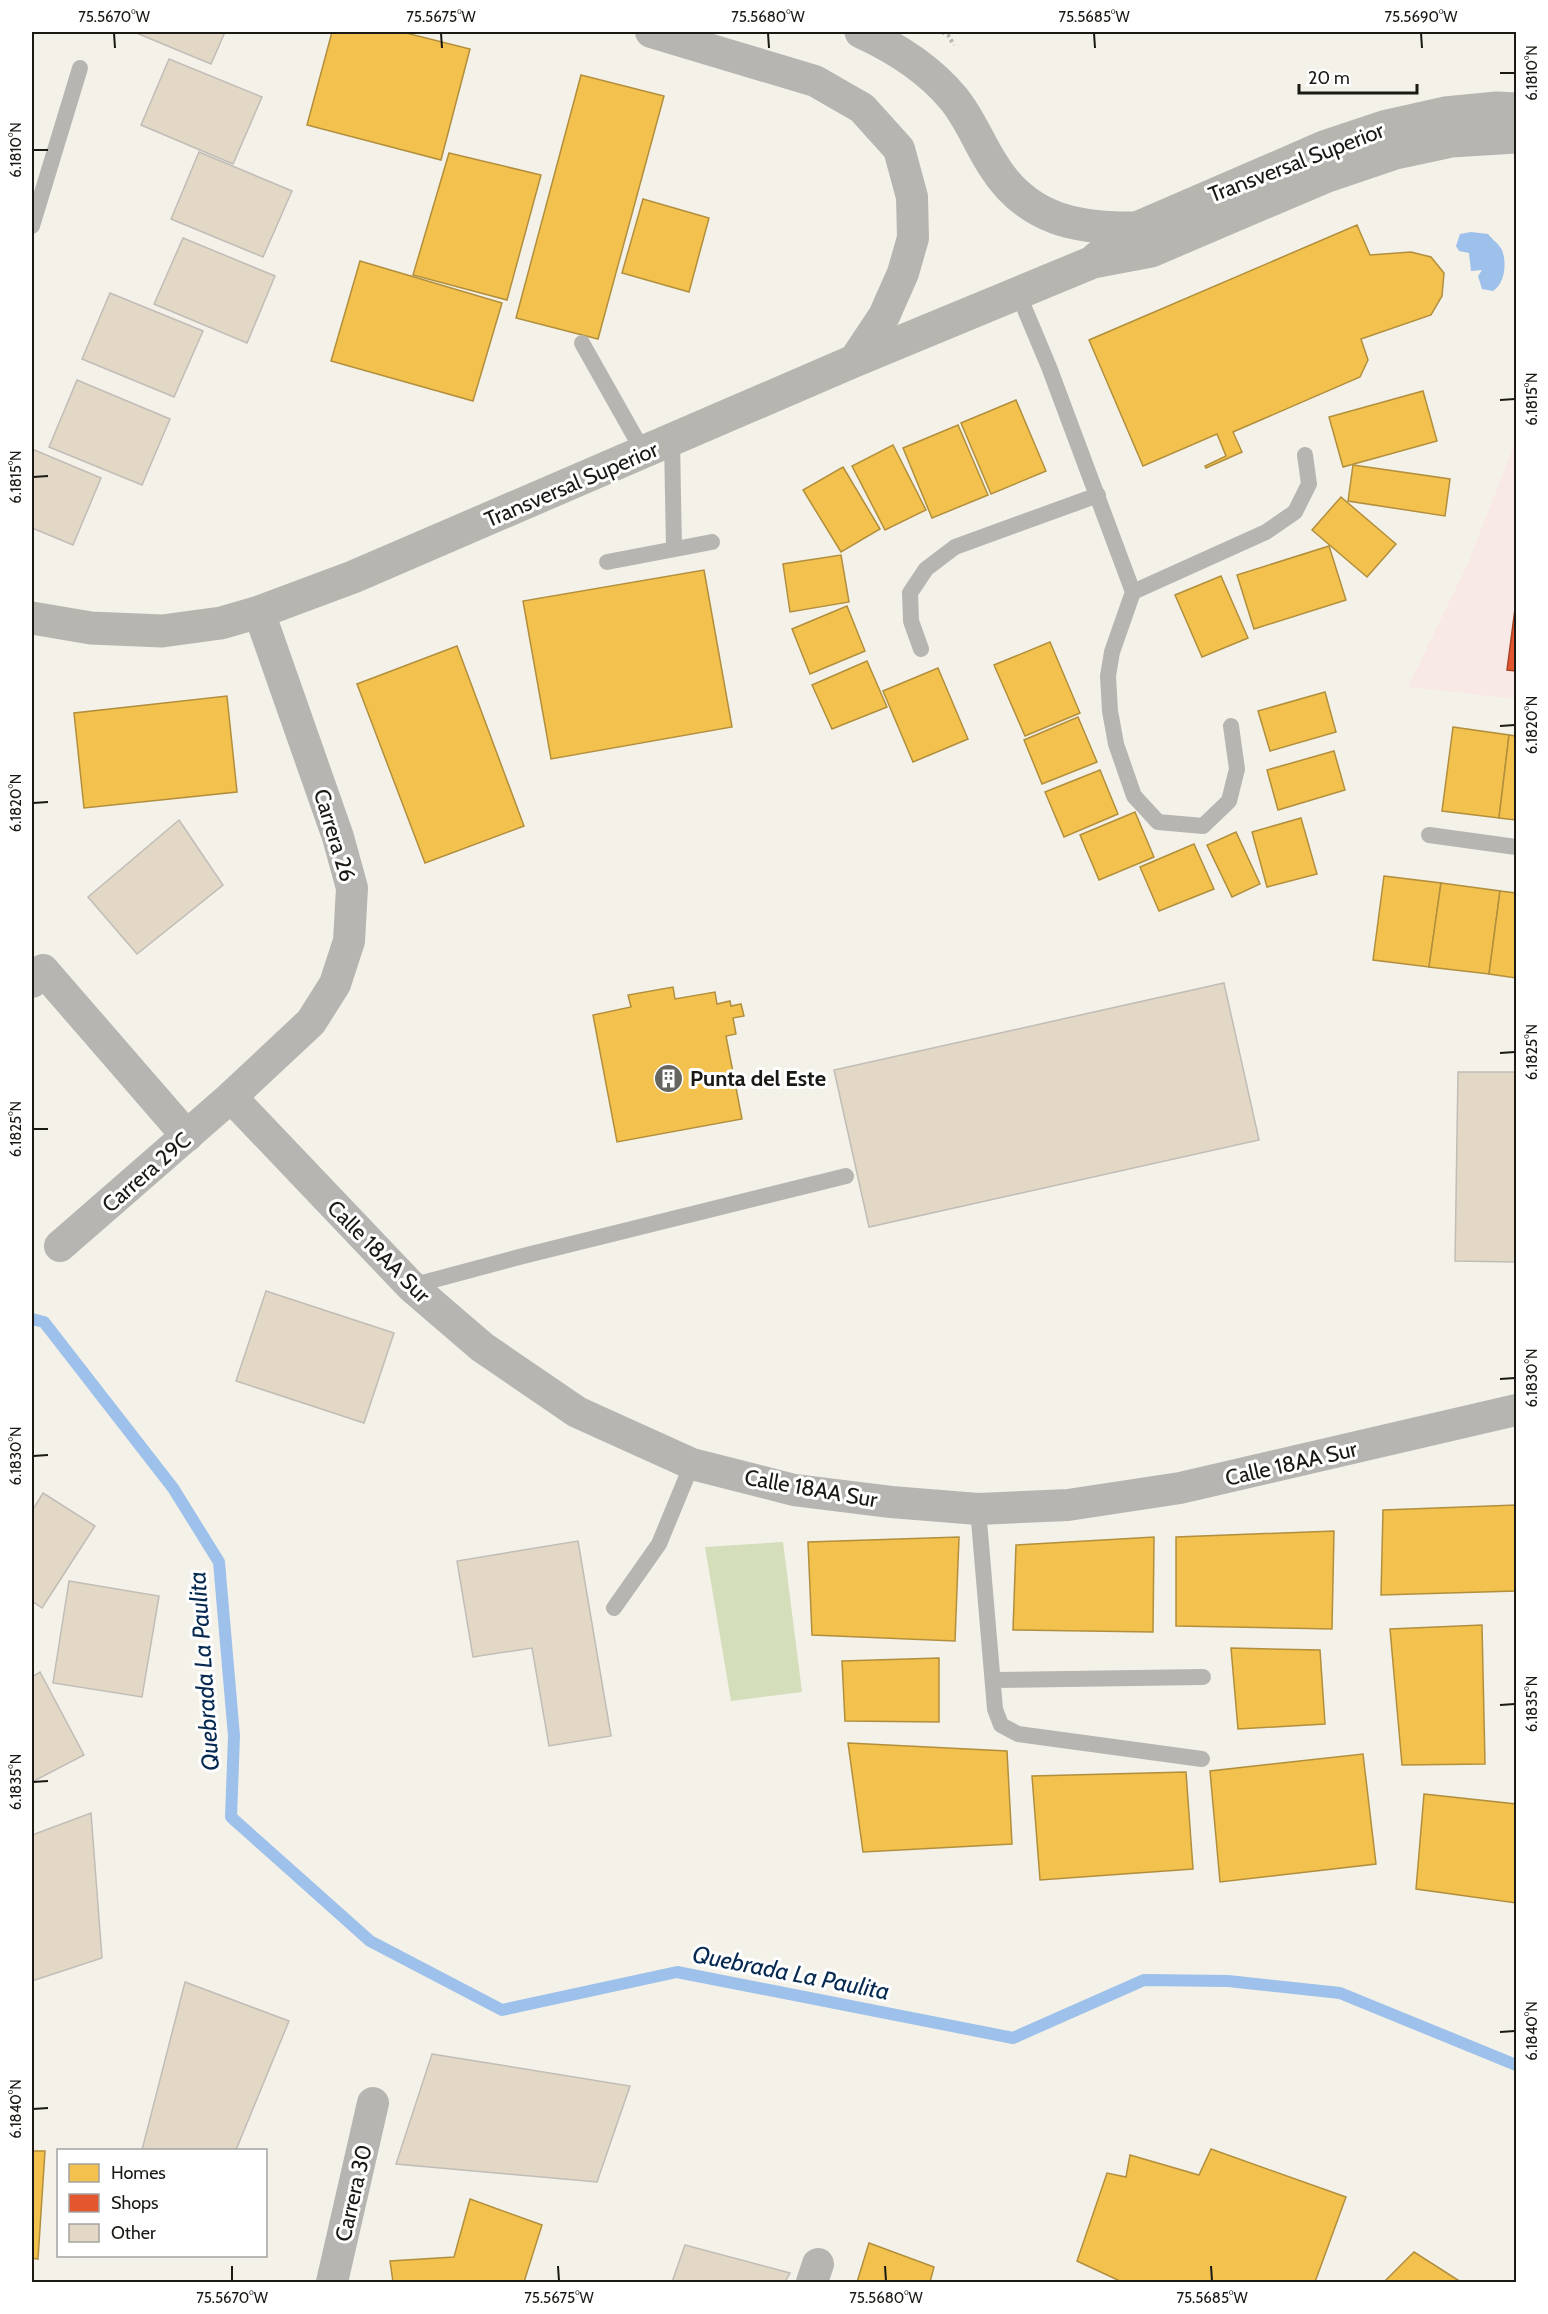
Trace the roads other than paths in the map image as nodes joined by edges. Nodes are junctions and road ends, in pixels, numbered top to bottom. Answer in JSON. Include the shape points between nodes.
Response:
{"nodes":[{"id":1,"x":651,"y":32,"type":"edge"},
{"id":2,"x":861,"y":32,"type":"edge"},
{"id":3,"x":80,"y":68,"type":"dead end"},
{"id":4,"x":1516,"y":109,"type":"edge"},
{"id":5,"x":1516,"y":137,"type":"edge"},
{"id":6,"x":32,"y":226,"type":"edge"},
{"id":7,"x":1137,"y":228,"type":"junction"},
{"id":8,"x":1093,"y":262,"type":"junction"},
{"id":9,"x":1018,"y":292,"type":"junction"},
{"id":10,"x":582,"y":344,"type":"dead end"},
{"id":11,"x":854,"y":361,"type":"junction"},
{"id":12,"x":658,"y":447,"type":"junction"},
{"id":13,"x":1305,"y":455,"type":"dead end"},
{"id":14,"x":1098,"y":495,"type":"junction"},
{"id":15,"x":712,"y":542,"type":"dead end"},
{"id":16,"x":674,"y":548,"type":"junction"},
{"id":17,"x":607,"y":562,"type":"dead end"},
{"id":18,"x":1133,"y":592,"type":"junction"},
{"id":19,"x":259,"y":612,"type":"junction"},
{"id":20,"x":32,"y":618,"type":"edge"},
{"id":21,"x":921,"y":650,"type":"dead end"},
{"id":22,"x":1231,"y":726,"type":"dead end"},
{"id":23,"x":1429,"y":835,"type":"dead end"},
{"id":24,"x":1516,"y":847,"type":"edge"},
{"id":25,"x":32,"y":982,"type":"edge"},
{"id":26,"x":231,"y":1097,"type":"junction"},
{"id":27,"x":187,"y":1136,"type":"junction"},
{"id":28,"x":846,"y":1176,"type":"dead end"},
{"id":29,"x":60,"y":1246,"type":"dead end"},
{"id":30,"x":411,"y":1286,"type":"junction"},
{"id":31,"x":1516,"y":1410,"type":"edge"},
{"id":32,"x":692,"y":1464,"type":"junction"},
{"id":33,"x":978,"y":1509,"type":"junction"},
{"id":34,"x":614,"y":1608,"type":"dead end"},
{"id":35,"x":1203,"y":1677,"type":"dead end"},
{"id":36,"x":993,"y":1680,"type":"junction"},
{"id":37,"x":1202,"y":1759,"type":"dead end"},
{"id":38,"x":373,"y":2103,"type":"dead end"},
{"id":39,"x":332,"y":2283,"type":"edge"}],
"edges":[{"from":1,"to":11,"type":"street","via":[[815,81],[862,108],[899,149],[912,197],[913,238],[884,316]]},
{"from":2,"to":7,"type":"street","via":[[892,46],[926,70],[954,99],[1013,191],[1044,214],[1081,225]]},
{"from":3,"to":6,"type":"lane"},
{"from":4,"to":7,"type":"main road","name":"Transversal Superior","via":[[1445,113],[1387,126],[1324,147]]},
{"from":5,"to":8,"type":"main road","name":"Transversal Superior","via":[[1451,141],[1395,153],[1327,177],[1151,251]]},
{"from":7,"to":8,"type":"main road","name":"Transversal Superior"},
{"from":8,"to":9,"type":"main road","name":"Transversal Superior"},
{"from":9,"to":11,"type":"main road","name":"Transversal Superior"},
{"from":9,"to":14,"type":"lane"},
{"from":10,"to":12,"type":"lane"},
{"from":11,"to":12,"type":"main road","name":"Transversal Superior"},
{"from":12,"to":16,"type":"lane"},
{"from":12,"to":19,"type":"main road","name":"Transversal Superior","via":[[353,577]]},
{"from":13,"to":18,"type":"lane","via":[[1309,484],[1295,512],[1266,532]]},
{"from":14,"to":18,"type":"lane"},
{"from":14,"to":21,"type":"lane","via":[[955,547],[926,569],[910,593],[911,621]]},
{"from":15,"to":16,"type":"lane"},
{"from":16,"to":17,"type":"lane"},
{"from":18,"to":22,"type":"lane","via":[[1112,652],[1108,676],[1110,711],[1116,744],[1134,796],[1158,822],[1203,826],[1229,801],[1238,769]]},
{"from":19,"to":20,"type":"main road","name":"Transversal Superior","via":[[221,623],[162,631],[92,628]]},
{"from":19,"to":26,"type":"street","name":"Carrera 26","via":[[338,837],[352,888],[349,941],[335,984],[311,1022]]},
{"from":23,"to":24,"type":"lane"},
{"from":25,"to":27,"type":"street","via":[[43,970]]},
{"from":26,"to":27,"type":"street","name":"Carrera 29C"},
{"from":26,"to":30,"type":"street","name":"Calle 18AA Sur"},
{"from":27,"to":29,"type":"street","name":"Carrera 29C"},
{"from":28,"to":30,"type":"lane"},
{"from":30,"to":32,"type":"street","name":"Calle 18AA Sur","via":[[482,1347],[577,1412]]},
{"from":31,"to":33,"type":"street","name":"Calle 18AA Sur","via":[[1180,1488],[1068,1505]]},
{"from":32,"to":33,"type":"street","name":"Calle 18AA Sur","via":[[794,1490]]},
{"from":32,"to":34,"type":"lane","via":[[659,1544]]},
{"from":33,"to":36,"type":"lane"},
{"from":35,"to":36,"type":"lane"},
{"from":36,"to":37,"type":"lane","via":[[995,1709],[1001,1725],[1018,1734]]},
{"from":38,"to":39,"type":"street","name":"Carrera 30"}]}
